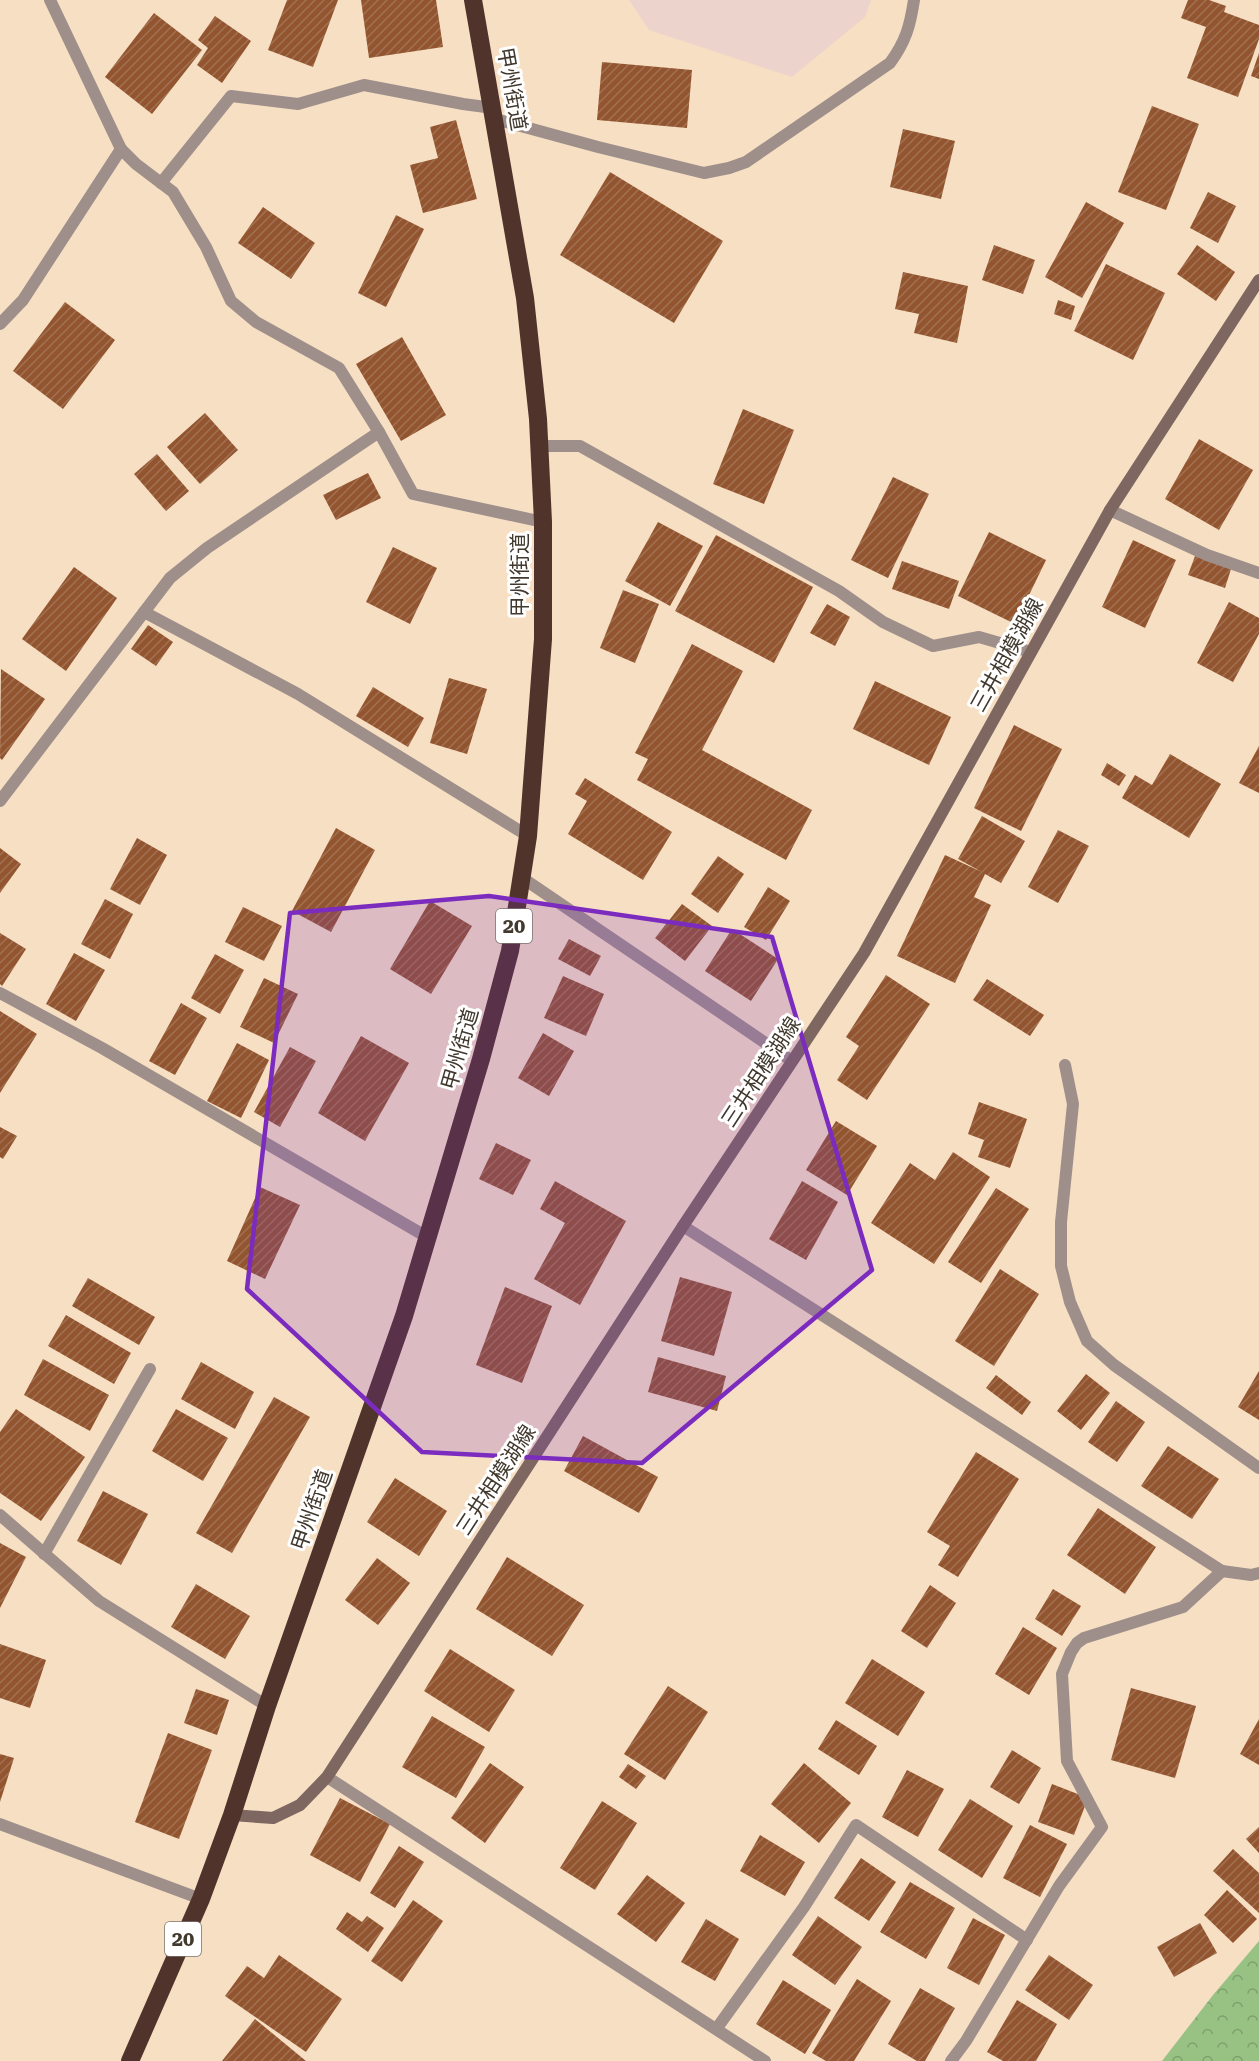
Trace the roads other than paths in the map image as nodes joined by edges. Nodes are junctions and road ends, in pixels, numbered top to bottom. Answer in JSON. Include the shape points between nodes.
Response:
{"nodes":[{"id":1,"x":50,"y":0,"type":"edge"},
{"id":2,"x":473,"y":0,"type":"edge"},
{"id":3,"x":914,"y":0,"type":"edge"},
{"id":4,"x":494,"y":114,"type":"junction"},
{"id":5,"x":121,"y":149,"type":"junction"},
{"id":6,"x":161,"y":183,"type":"junction"},
{"id":7,"x":1259,"y":279,"type":"edge"},
{"id":8,"x":0,"y":324,"type":"edge"},
{"id":9,"x":379,"y":432,"type":"junction"},
{"id":10,"x":539,"y":446,"type":"junction"},
{"id":11,"x":1110,"y":510,"type":"junction"},
{"id":12,"x":543,"y":522,"type":"junction"},
{"id":13,"x":1259,"y":573,"type":"edge"},
{"id":14,"x":144,"y":612,"type":"junction"},
{"id":15,"x":1031,"y":652,"type":"junction"},
{"id":16,"x":0,"y":801,"type":"edge"},
{"id":17,"x":528,"y":836,"type":"junction"},
{"id":18,"x":521,"y":877,"type":"junction"},
{"id":19,"x":0,"y":993,"type":"edge"},
{"id":20,"x":792,"y":1060,"type":"junction"},
{"id":21,"x":1065,"y":1065,"type":"dead end"},
{"id":22,"x":683,"y":1226,"type":"junction"},
{"id":23,"x":427,"y":1237,"type":"junction"},
{"id":24,"x":150,"y":1369,"type":"dead end"},
{"id":25,"x":1259,"y":1468,"type":"edge"},
{"id":26,"x":0,"y":1515,"type":"edge"},
{"id":27,"x":44,"y":1554,"type":"junction"},
{"id":28,"x":1222,"y":1571,"type":"junction"},
{"id":29,"x":1259,"y":1573,"type":"edge"},
{"id":30,"x":267,"y":1706,"type":"junction"},
{"id":31,"x":327,"y":1777,"type":"junction"},
{"id":32,"x":232,"y":1815,"type":"junction"},
{"id":33,"x":0,"y":1824,"type":"edge"},
{"id":34,"x":201,"y":1899,"type":"junction"},
{"id":35,"x":1027,"y":1940,"type":"junction"},
{"id":36,"x":717,"y":2028,"type":"junction"},
{"id":37,"x":130,"y":2061,"type":"edge"},
{"id":38,"x":765,"y":2061,"type":"edge"},
{"id":39,"x":951,"y":2061,"type":"edge"}],
"edges":[{"from":1,"to":5,"type":"street"},
{"from":2,"to":4,"type":"highway","name":"甲州街道","number":"20"},
{"from":3,"to":4,"type":"street","via":[[904,44],[890,63],[746,162],[729,168],[704,173],[598,147]]},
{"from":4,"to":6,"type":"street","via":[[463,104],[364,86],[298,104],[231,96]]},
{"from":4,"to":10,"type":"highway","name":"甲州街道","number":"20","via":[[525,298]]},
{"from":5,"to":6,"type":"street"},
{"from":5,"to":8,"type":"street","via":[[23,300]]},
{"from":6,"to":9,"type":"street","via":[[173,192],[201,238],[231,302],[256,322],[339,368]]},
{"from":7,"to":11,"type":"main road","name":"三井相模湖線"},
{"from":9,"to":12,"type":"street","via":[[413,494]]},
{"from":9,"to":14,"type":"street","via":[[207,548],[170,578]]},
{"from":10,"to":12,"type":"highway","name":"甲州街道","number":"20"},
{"from":10,"to":15,"type":"street","via":[[580,446],[839,591],[883,622],[933,646],[979,637]]},
{"from":11,"to":13,"type":"street","via":[[1207,555]]},
{"from":11,"to":15,"type":"main road","name":"三井相模湖線"},
{"from":12,"to":17,"type":"highway","name":"甲州街道","number":"20","via":[[543,639]]},
{"from":14,"to":16,"type":"street"},
{"from":14,"to":17,"type":"street","via":[[298,694]]},
{"from":15,"to":20,"type":"main road","name":"三井相模湖線","via":[[864,953]]},
{"from":17,"to":18,"type":"highway","name":"甲州街道","number":"20"},
{"from":18,"to":20,"type":"street"},
{"from":18,"to":23,"type":"highway","name":"甲州街道","number":"20","via":[[507,962]]},
{"from":19,"to":23,"type":"street"},
{"from":20,"to":22,"type":"main road","name":"三井相模湖線"},
{"from":21,"to":25,"type":"street","via":[[1074,1104],[1061,1222],[1061,1266],[1070,1302],[1087,1341],[1114,1365]]},
{"from":22,"to":28,"type":"street"},
{"from":22,"to":31,"type":"main road","name":"三井相模湖線"},
{"from":23,"to":30,"type":"highway","name":"甲州街道","number":"20","via":[[404,1316]]},
{"from":24,"to":27,"type":"street"},
{"from":26,"to":27,"type":"street"},
{"from":27,"to":30,"type":"street","via":[[99,1601]]},
{"from":28,"to":29,"type":"street"},
{"from":28,"to":35,"type":"street","via":[[1183,1607],[1084,1638],[1071,1652],[1062,1674],[1067,1761],[1102,1827],[1059,1886]]},
{"from":30,"to":32,"type":"highway","name":"甲州街道","number":"20"},
{"from":31,"to":32,"type":"main road","name":"三井相模湖線","via":[[300,1805],[273,1818]]},
{"from":31,"to":36,"type":"street"},
{"from":32,"to":34,"type":"highway","name":"甲州街道","number":"20"},
{"from":33,"to":34,"type":"street"},
{"from":34,"to":37,"type":"highway","name":"甲州街道","number":"20"},
{"from":35,"to":36,"type":"street","via":[[856,1825],[804,1907]]},
{"from":35,"to":39,"type":"street"},
{"from":36,"to":38,"type":"street"}]}
